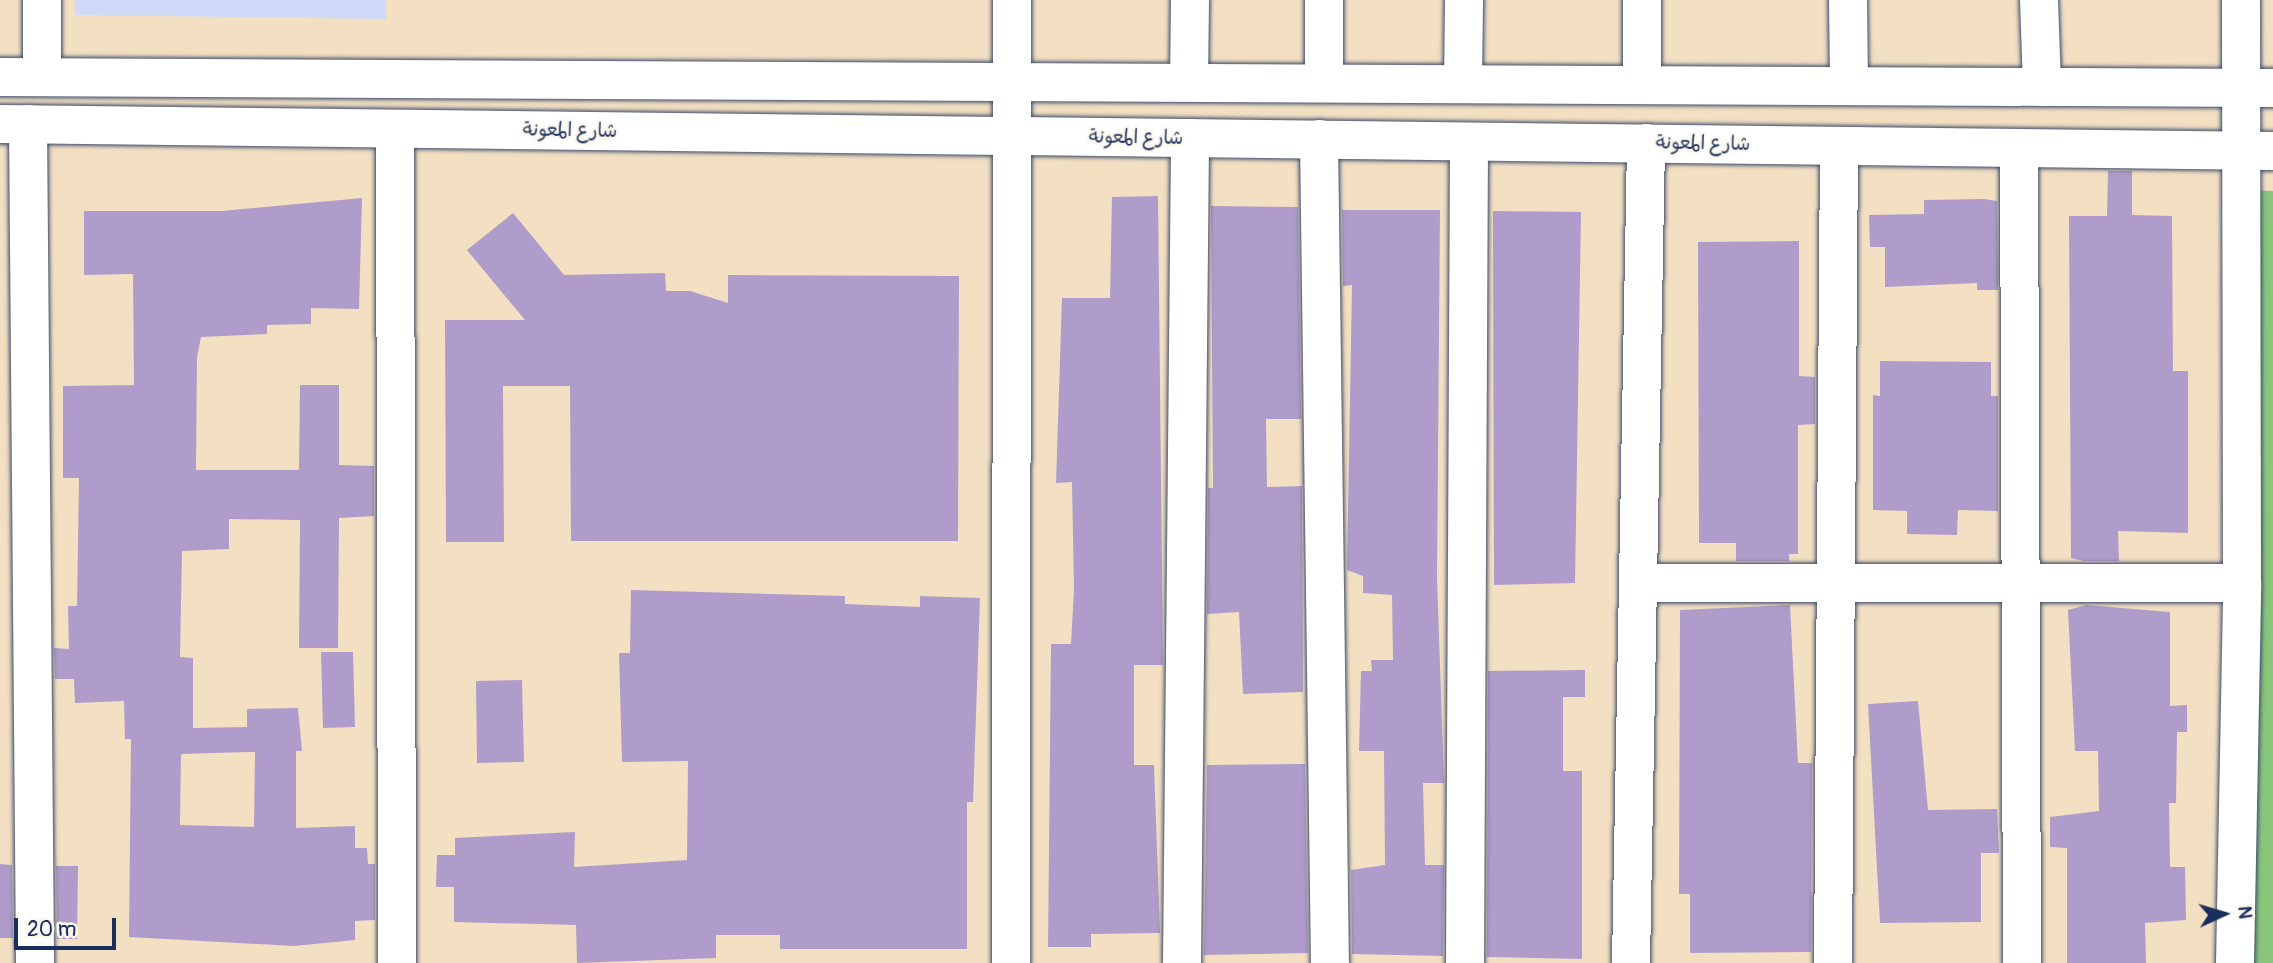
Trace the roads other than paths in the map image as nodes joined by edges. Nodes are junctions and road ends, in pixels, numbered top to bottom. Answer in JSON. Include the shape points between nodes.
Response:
{"nodes":[{"id":1,"x":42,"y":0,"type":"edge"},
{"id":2,"x":1012,"y":0,"type":"edge"},
{"id":3,"x":1190,"y":0,"type":"edge"},
{"id":4,"x":1324,"y":0,"type":"edge"},
{"id":5,"x":1464,"y":0,"type":"edge"},
{"id":6,"x":1643,"y":0,"type":"edge"},
{"id":7,"x":1848,"y":0,"type":"edge"},
{"id":8,"x":2039,"y":0,"type":"edge"},
{"id":9,"x":2241,"y":0,"type":"edge"},
{"id":10,"x":0,"y":77,"type":"edge"},
{"id":11,"x":42,"y":77,"type":"junction"},
{"id":12,"x":1012,"y":82,"type":"junction"},
{"id":13,"x":1189,"y":82,"type":"junction"},
{"id":14,"x":1324,"y":83,"type":"junction"},
{"id":15,"x":1462,"y":84,"type":"junction"},
{"id":16,"x":1642,"y":85,"type":"junction"},
{"id":17,"x":1849,"y":86,"type":"junction"},
{"id":18,"x":2042,"y":87,"type":"junction"},
{"id":19,"x":2257,"y":88,"type":"edge"},
{"id":20,"x":14,"y":124,"type":"edge"},
{"id":21,"x":395,"y":129,"type":"junction"},
{"id":22,"x":1012,"y":136,"type":"junction"},
{"id":23,"x":1190,"y":138,"type":"junction"},
{"id":24,"x":1319,"y":139,"type":"junction"},
{"id":25,"x":1469,"y":142,"type":"junction"},
{"id":26,"x":1646,"y":144,"type":"junction"},
{"id":27,"x":1839,"y":146,"type":"junction"},
{"id":28,"x":2019,"y":148,"type":"junction"},
{"id":29,"x":2258,"y":151,"type":"edge"},
{"id":30,"x":1833,"y":582,"type":"junction"},
{"id":31,"x":1639,"y":583,"type":"junction"},
{"id":32,"x":2022,"y":583,"type":"junction"},
{"id":33,"x":2242,"y":583,"type":"junction"},
{"id":34,"x":35,"y":963,"type":"edge"},
{"id":35,"x":397,"y":963,"type":"edge"},
{"id":36,"x":1011,"y":963,"type":"edge"},
{"id":37,"x":1182,"y":963,"type":"edge"},
{"id":38,"x":1330,"y":963,"type":"edge"},
{"id":39,"x":1465,"y":963,"type":"edge"},
{"id":40,"x":1631,"y":963,"type":"edge"},
{"id":41,"x":1833,"y":963,"type":"edge"},
{"id":42,"x":2022,"y":963,"type":"edge"},
{"id":43,"x":2235,"y":963,"type":"edge"}],
"edges":[{"from":1,"to":11,"type":"main road"},
{"from":2,"to":12,"type":"main road"},
{"from":3,"to":13,"type":"main road"},
{"from":4,"to":14,"type":"main road"},
{"from":5,"to":15,"type":"main road"},
{"from":6,"to":16,"type":"main road"},
{"from":7,"to":17,"type":"main road"},
{"from":8,"to":18,"type":"main road"},
{"from":9,"to":19,"type":"main road"},
{"from":10,"to":11,"type":"main road"},
{"from":11,"to":12,"type":"main road"},
{"from":12,"to":13,"type":"main road"},
{"from":12,"to":22,"type":"main road"},
{"from":13,"to":14,"type":"main road"},
{"from":14,"to":15,"type":"main road"},
{"from":15,"to":16,"type":"main road"},
{"from":16,"to":17,"type":"main road"},
{"from":17,"to":18,"type":"main road"},
{"from":18,"to":19,"type":"main road"},
{"from":19,"to":29,"type":"main road"},
{"from":20,"to":21,"type":"main road","name":"شارع المعونة"},
{"from":20,"to":34,"type":"main road"},
{"from":21,"to":22,"type":"main road","name":"شارع المعونة"},
{"from":21,"to":35,"type":"main road"},
{"from":22,"to":23,"type":"main road","name":"شارع المعونة"},
{"from":22,"to":36,"type":"main road"},
{"from":23,"to":24,"type":"main road","name":"شارع المعونة"},
{"from":23,"to":37,"type":"main road"},
{"from":24,"to":25,"type":"main road","name":"شارع المعونة"},
{"from":24,"to":38,"type":"main road"},
{"from":25,"to":26,"type":"main road","name":"شارع المعونة"},
{"from":25,"to":39,"type":"main road"},
{"from":26,"to":27,"type":"main road","name":"شارع المعونة"},
{"from":26,"to":31,"type":"main road"},
{"from":27,"to":28,"type":"main road","name":"شارع المعونة"},
{"from":27,"to":30,"type":"main road"},
{"from":28,"to":29,"type":"main road","name":"شارع المعونة"},
{"from":28,"to":32,"type":"main road"},
{"from":29,"to":33,"type":"main road"},
{"from":30,"to":31,"type":"main road"},
{"from":30,"to":32,"type":"main road"},
{"from":30,"to":41,"type":"main road"},
{"from":31,"to":40,"type":"main road"},
{"from":32,"to":33,"type":"main road"},
{"from":32,"to":42,"type":"main road"},
{"from":33,"to":43,"type":"main road"}]}
